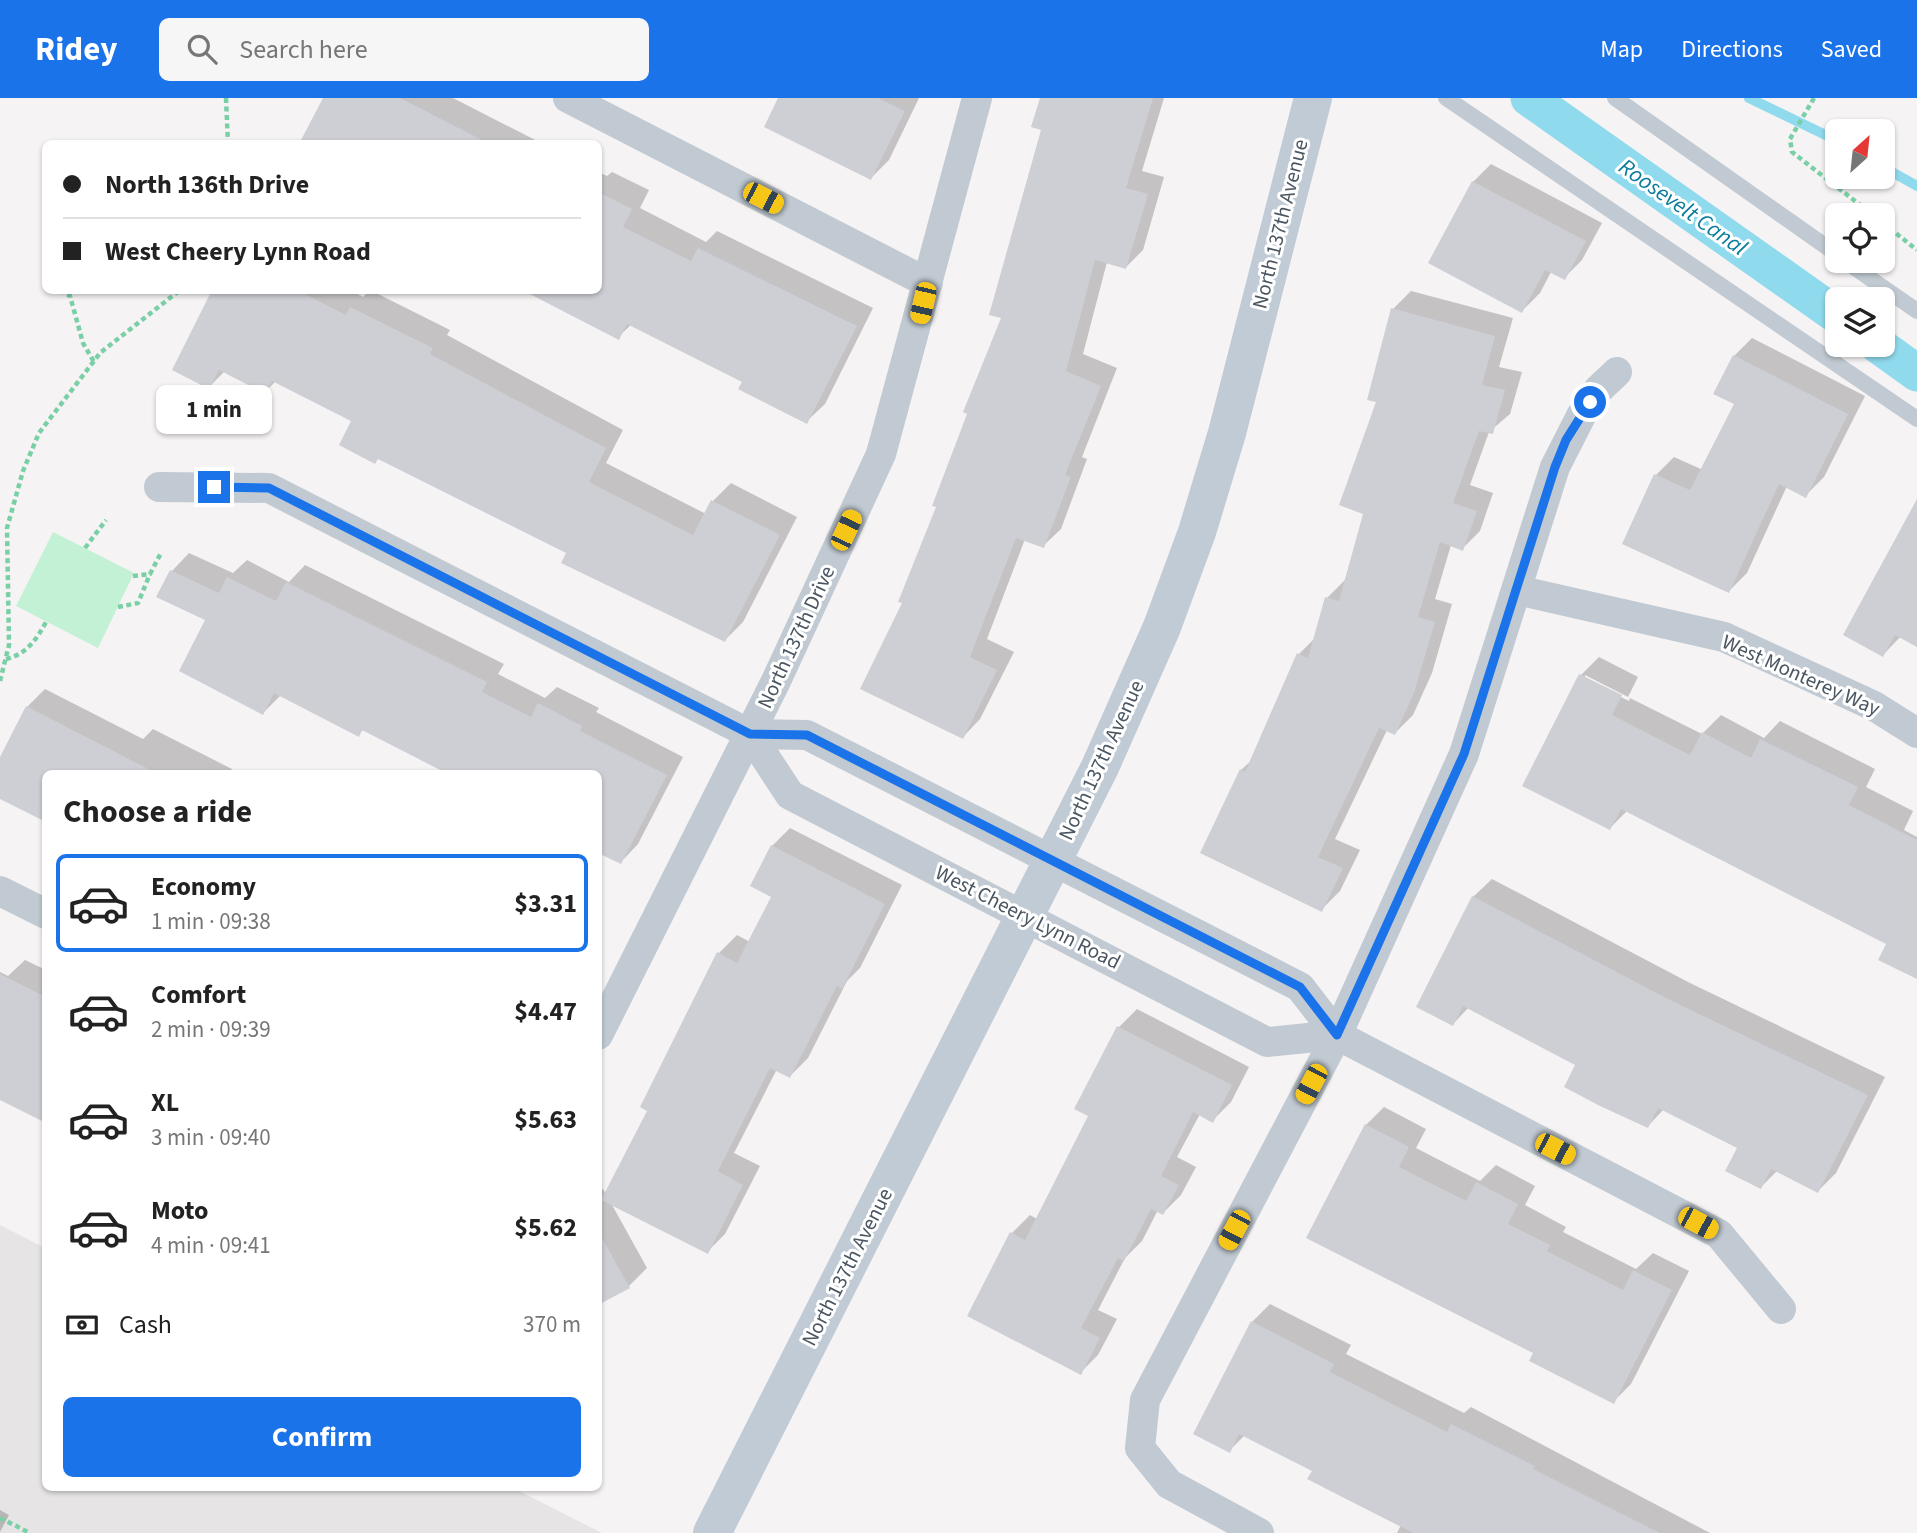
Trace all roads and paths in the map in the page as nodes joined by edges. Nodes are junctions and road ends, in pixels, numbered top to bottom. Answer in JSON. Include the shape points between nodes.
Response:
{"nodes":[{"id":1,"x":226,"y":98,"type":"edge"},
{"id":2,"x":568,"y":98,"type":"edge"},
{"id":3,"x":978,"y":98,"type":"edge"},
{"id":4,"x":1313,"y":98,"type":"edge"},
{"id":5,"x":1446,"y":98,"type":"edge"},
{"id":6,"x":1615,"y":98,"type":"edge"},
{"id":7,"x":1814,"y":98,"type":"edge"},
{"id":8,"x":228,"y":140,"type":"edge"},
{"id":9,"x":1858,"y":203,"type":"edge"},
{"id":10,"x":1895,"y":233,"type":"edge"},
{"id":11,"x":1825,"y":247,"type":"edge"},
{"id":12,"x":1917,"y":250,"type":"edge"},
{"id":13,"x":1862,"y":273,"type":"edge"},
{"id":14,"x":928,"y":283,"type":"junction"},
{"id":15,"x":67,"y":294,"type":"edge"},
{"id":16,"x":175,"y":294,"type":"edge"},
{"id":17,"x":1917,"y":311,"type":"edge"},
{"id":18,"x":94,"y":362,"type":"junction"},
{"id":19,"x":1617,"y":372,"type":"dead end"},
{"id":20,"x":1917,"y":419,"type":"edge"},
{"id":21,"x":159,"y":487,"type":"dead end"},
{"id":22,"x":106,"y":520,"type":"dead end"},
{"id":23,"x":85,"y":548,"type":"dead end"},
{"id":24,"x":161,"y":553,"type":"dead end"},
{"id":25,"x":150,"y":574,"type":"junction"},
{"id":26,"x":133,"y":576,"type":"dead end"},
{"id":27,"x":1517,"y":590,"type":"junction"},
{"id":28,"x":118,"y":607,"type":"dead end"},
{"id":29,"x":46,"y":622,"type":"dead end"},
{"id":30,"x":5,"y":660,"type":"junction"},
{"id":31,"x":0,"y":681,"type":"edge"},
{"id":32,"x":1917,"y":733,"type":"edge"},
{"id":33,"x":750,"y":734,"type":"junction"},
{"id":34,"x":1053,"y":862,"type":"junction"},
{"id":35,"x":0,"y":891,"type":"edge"},
{"id":36,"x":42,"y":912,"type":"edge"},
{"id":37,"x":1025,"y":915,"type":"junction"},
{"id":38,"x":602,"y":1027,"type":"edge"},
{"id":39,"x":1337,"y":1035,"type":"junction"},
{"id":40,"x":1781,"y":1309,"type":"dead end"},
{"id":41,"x":0,"y":1518,"type":"edge"},
{"id":42,"x":30,"y":1533,"type":"edge"},
{"id":43,"x":712,"y":1533,"type":"edge"},
{"id":44,"x":1259,"y":1533,"type":"edge"}],
"edges":[{"from":1,"to":8,"type":"path"},
{"from":2,"to":14,"type":"street"},
{"from":3,"to":14,"type":"street","name":"North 137th Drive"},
{"from":4,"to":34,"type":"street","name":"North 137th Avenue","via":[[1197,532],[1162,627]]},
{"from":5,"to":20,"type":"lane"},
{"from":6,"to":11,"type":"lane"},
{"from":7,"to":9,"type":"path","via":[[1790,139],[1792,152]]},
{"from":10,"to":12,"type":"path"},
{"from":13,"to":17,"type":"lane"},
{"from":14,"to":33,"type":"street","name":"North 137th Drive","via":[[881,454]]},
{"from":15,"to":18,"type":"path"},
{"from":16,"to":18,"type":"path"},
{"from":18,"to":30,"type":"path","via":[[39,433],[14,498],[7,528],[10,615]]},
{"from":19,"to":27,"type":"street","via":[[1598,390],[1566,440]]},
{"from":21,"to":33,"type":"street","name":"West Cheery Lynn Road","via":[[269,488]]},
{"from":22,"to":23,"type":"path"},
{"from":24,"to":25,"type":"path"},
{"from":25,"to":26,"type":"path"},
{"from":25,"to":28,"type":"path","via":[[138,603]]},
{"from":27,"to":32,"type":"street","name":"West Monterey Way","via":[[1724,637],[1874,706]]},
{"from":27,"to":39,"type":"street","via":[[1464,754]]},
{"from":29,"to":30,"type":"path","via":[[30,647]]},
{"from":30,"to":31,"type":"path"},
{"from":33,"to":34,"type":"street","name":"West Cheery Lynn Road","via":[[807,735]]},
{"from":33,"to":37,"type":"street","name":"West Cheery Lynn Road","via":[[790,795]]},
{"from":33,"to":38,"type":"street","name":"North 137th Drive"},
{"from":34,"to":37,"type":"street","name":"North 137th Avenue"},
{"from":34,"to":39,"type":"street","name":"West Cheery Lynn Road","via":[[1300,987]]},
{"from":35,"to":36,"type":"street"},
{"from":37,"to":39,"type":"street","name":"West Cheery Lynn Road","via":[[1267,1041]]},
{"from":37,"to":43,"type":"street","name":"North 137th Avenue"},
{"from":39,"to":40,"type":"street","name":"West Cheery Lynn Road","via":[[1719,1234]]},
{"from":39,"to":44,"type":"street","via":[[1145,1400],[1140,1448],[1169,1484]]},
{"from":41,"to":42,"type":"path"}]}
